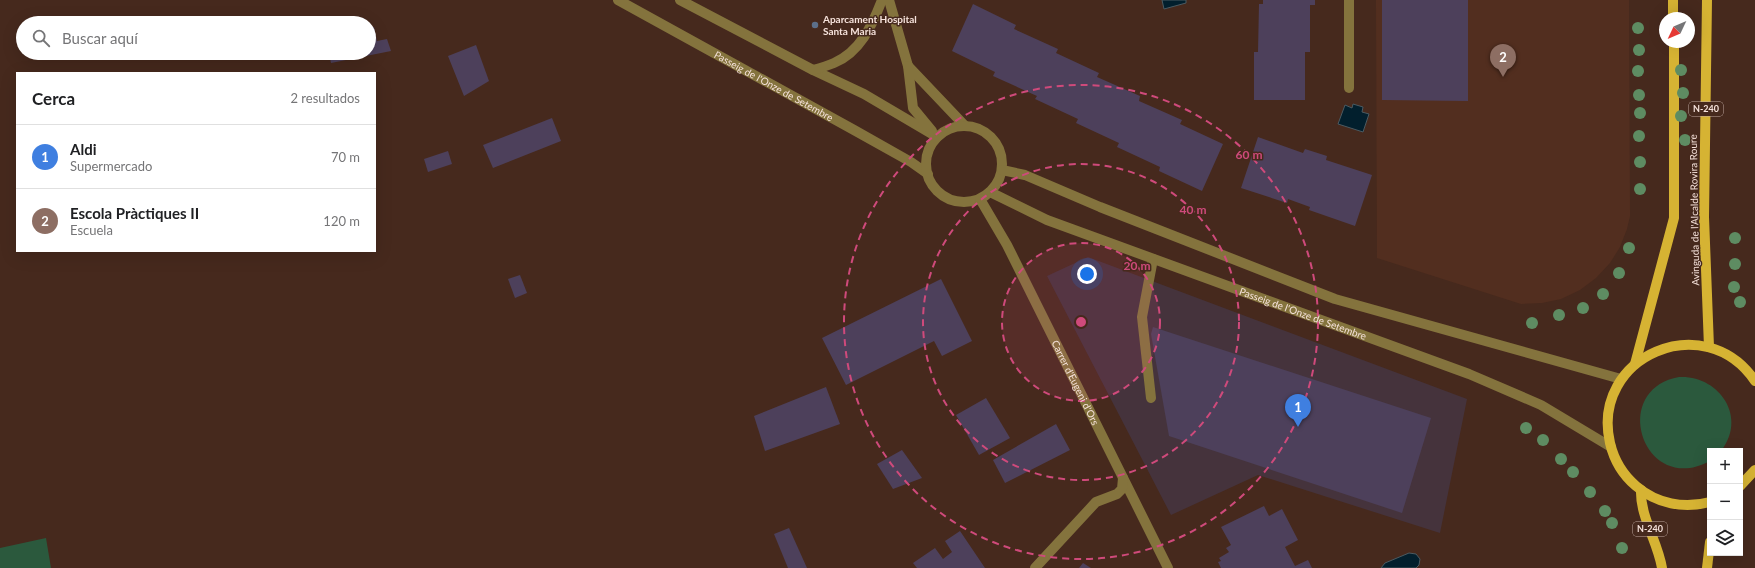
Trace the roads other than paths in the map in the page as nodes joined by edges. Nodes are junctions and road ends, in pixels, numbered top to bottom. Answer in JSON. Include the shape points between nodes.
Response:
{"nodes":[{"id":1,"x":618,"y":0,"type":"edge"},
{"id":2,"x":680,"y":0,"type":"edge"},
{"id":3,"x":882,"y":0,"type":"edge"},
{"id":4,"x":889,"y":0,"type":"edge"},
{"id":5,"x":1350,"y":0,"type":"edge"},
{"id":6,"x":1673,"y":0,"type":"edge"},
{"id":7,"x":1707,"y":0,"type":"edge"},
{"id":8,"x":1674,"y":12,"type":"edge"},
{"id":9,"x":1674,"y":48,"type":"edge"},
{"id":10,"x":908,"y":66,"type":"junction"},
{"id":11,"x":813,"y":70,"type":"junction"},
{"id":12,"x":1349,"y":88,"type":"dead end"},
{"id":13,"x":965,"y":126,"type":"junction"},
{"id":14,"x":937,"y":137,"type":"junction"},
{"id":15,"x":1002,"y":170,"type":"junction"},
{"id":16,"x":928,"y":174,"type":"junction"},
{"id":17,"x":990,"y":192,"type":"junction"},
{"id":18,"x":980,"y":199,"type":"junction"},
{"id":19,"x":1153,"y":259,"type":"junction"},
{"id":20,"x":1710,"y":347,"type":"junction"},
{"id":21,"x":1635,"y":364,"type":"junction"},
{"id":22,"x":1621,"y":379,"type":"junction"},
{"id":23,"x":1755,"y":381,"type":"edge"},
{"id":24,"x":1151,"y":398,"type":"dead end"},
{"id":25,"x":1611,"y":447,"type":"junction"},
{"id":26,"x":1755,"y":470,"type":"edge"},
{"id":27,"x":1123,"y":478,"type":"junction"},
{"id":28,"x":1742,"y":484,"type":"edge"},
{"id":29,"x":1641,"y":490,"type":"junction"},
{"id":30,"x":1707,"y":502,"type":"edge"},
{"id":31,"x":1708,"y":556,"type":"edge"},
{"id":32,"x":1035,"y":568,"type":"edge"},
{"id":33,"x":1168,"y":568,"type":"edge"},
{"id":34,"x":1662,"y":568,"type":"edge"},
{"id":35,"x":1707,"y":568,"type":"edge"}],
"edges":[{"from":1,"to":16,"type":"street","name":"Passeig de l'Onze de Setembre","via":[[854,130]]},
{"from":2,"to":11,"type":"street"},
{"from":3,"to":11,"type":"street","via":[[863,40],[834,64]]},
{"from":4,"to":10,"type":"street"},
{"from":5,"to":12,"type":"street"},
{"from":6,"to":8,"type":"main road"},
{"from":7,"to":20,"type":"main road","name":"Avinguda de l'Alcalde Rovira Roure","number":"N-240","via":[[1704,217]]},
{"from":9,"to":21,"type":"main road","name":"Avinguda de l'Alcalde Rovira Roure","via":[[1674,218]]},
{"from":10,"to":13,"type":"street"},
{"from":10,"to":14,"type":"street","via":[[913,108]]},
{"from":11,"to":14,"type":"street","via":[[864,94]]},
{"from":13,"to":14,"type":"street","via":[[955,127]]},
{"from":13,"to":15,"type":"street","via":[[978,128],[998,145],[1002,157]]},
{"from":14,"to":16,"type":"street","via":[[927,154]]},
{"from":15,"to":17,"type":"street","via":[[998,182]]},
{"from":15,"to":22,"type":"street","via":[[1025,175],[1104,209],[1335,299]]},
{"from":16,"to":18,"type":"street","via":[[933,186],[942,195],[954,201]]},
{"from":17,"to":18,"type":"street"},
{"from":17,"to":19,"type":"street","name":"Passeig de l'Onze de Setembre","via":[[1047,220]]},
{"from":18,"to":27,"type":"street","name":"Carrer d'Eugeni d'Ors","via":[[1007,245]]},
{"from":19,"to":24,"type":"street","via":[[1142,317]]},
{"from":19,"to":25,"type":"street","name":"Passeig de l'Onze de Setembre","via":[[1469,374],[1541,405]]},
{"from":20,"to":21,"type":"main road","via":[[1692,344],[1670,346],[1650,354]]},
{"from":20,"to":23,"type":"main road","via":[[1736,360]]},
{"from":21,"to":22,"type":"main road"},
{"from":22,"to":25,"type":"main road","via":[[1608,416]]},
{"from":25,"to":29,"type":"main road","via":[[1622,471]]},
{"from":26,"to":28,"type":"main road"},
{"from":27,"to":32,"type":"street","via":[[1122,489],[1117,494],[1096,502]]},
{"from":27,"to":33,"type":"street","name":"Carrer d'Eugeni d'Ors"},
{"from":29,"to":30,"type":"main road","via":[[1658,500],[1672,504]]},
{"from":29,"to":34,"type":"main road","number":"N-240","via":[[1641,503]]},
{"from":31,"to":35,"type":"main road"}]}
